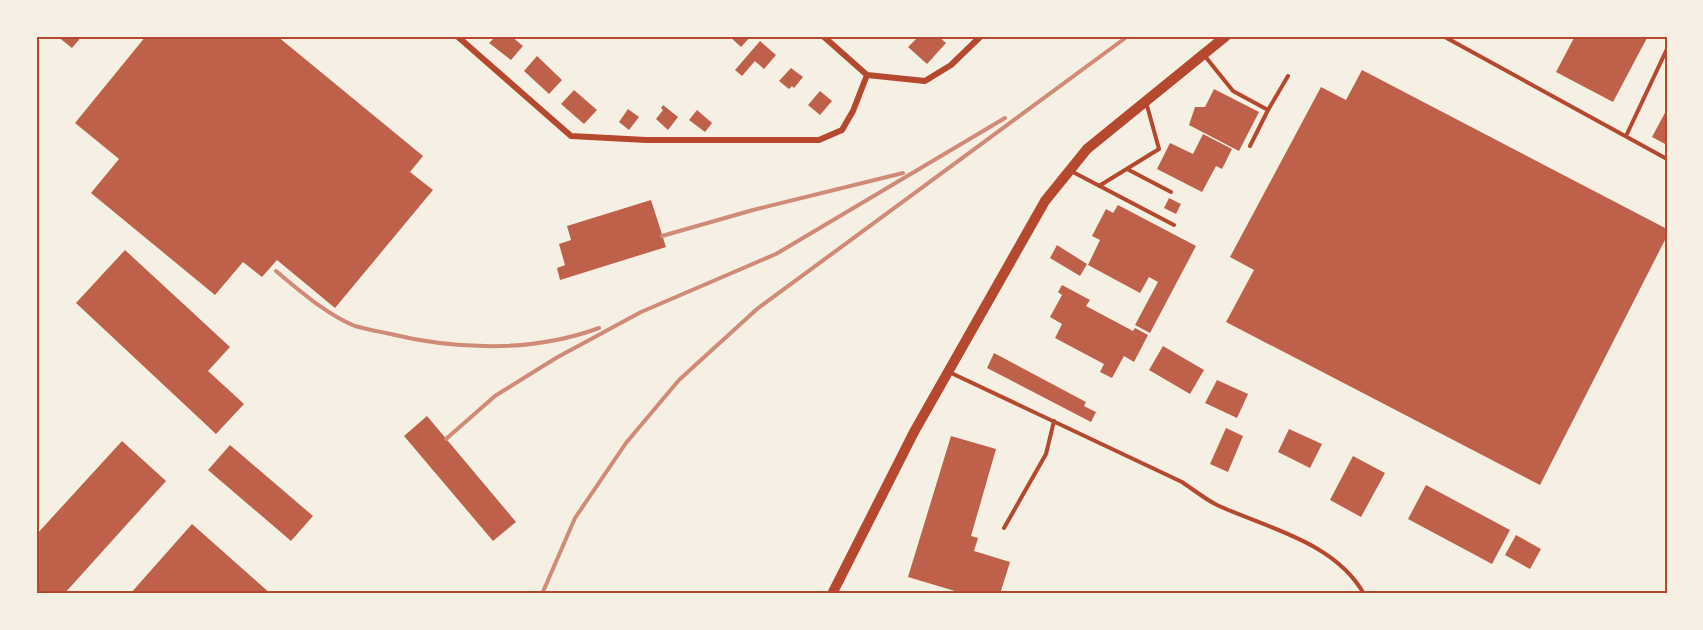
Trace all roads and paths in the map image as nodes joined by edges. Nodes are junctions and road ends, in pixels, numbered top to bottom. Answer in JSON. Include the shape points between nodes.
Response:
{"nodes":[{"id":1,"x":457,"y":36,"type":"edge"},
{"id":2,"x":823,"y":36,"type":"edge"},
{"id":3,"x":981,"y":36,"type":"edge"},
{"id":4,"x":1226,"y":36,"type":"edge"},
{"id":5,"x":1443,"y":36,"type":"edge"},
{"id":6,"x":1667,"y":49,"type":"edge"},
{"id":7,"x":1204,"y":54,"type":"junction"},
{"id":8,"x":867,"y":75,"type":"junction"},
{"id":9,"x":1288,"y":76,"type":"dead end"},
{"id":10,"x":1146,"y":102,"type":"junction"},
{"id":11,"x":1268,"y":110,"type":"junction"},
{"id":12,"x":1626,"y":136,"type":"junction"},
{"id":13,"x":1250,"y":146,"type":"dead end"},
{"id":14,"x":1667,"y":159,"type":"edge"},
{"id":15,"x":1126,"y":169,"type":"junction"},
{"id":16,"x":1070,"y":171,"type":"junction"},
{"id":17,"x":1099,"y":186,"type":"junction"},
{"id":18,"x":1171,"y":192,"type":"dead end"},
{"id":19,"x":1174,"y":225,"type":"dead end"},
{"id":20,"x":948,"y":371,"type":"junction"},
{"id":21,"x":1054,"y":421,"type":"junction"},
{"id":22,"x":1004,"y":528,"type":"dead end"},
{"id":23,"x":832,"y":594,"type":"edge"},
{"id":24,"x":1364,"y":594,"type":"edge"}],
"edges":[{"from":1,"to":8,"type":"street","via":[[571,136],[819,140],[842,130]]},
{"from":2,"to":8,"type":"street"},
{"from":3,"to":8,"type":"street","via":[[951,65],[925,81]]},
{"from":4,"to":7,"type":"street"},
{"from":5,"to":12,"type":"lane"},
{"from":6,"to":12,"type":"lane"},
{"from":7,"to":10,"type":"street"},
{"from":7,"to":11,"type":"lane","via":[[1233,91]]},
{"from":9,"to":11,"type":"lane"},
{"from":10,"to":15,"type":"lane","via":[[1159,149]]},
{"from":10,"to":16,"type":"street","via":[[1087,149]]},
{"from":11,"to":13,"type":"lane"},
{"from":12,"to":14,"type":"lane"},
{"from":15,"to":17,"type":"lane"},
{"from":15,"to":18,"type":"lane"},
{"from":16,"to":17,"type":"lane"},
{"from":16,"to":20,"type":"street","via":[[1045,201]]},
{"from":17,"to":19,"type":"lane"},
{"from":20,"to":21,"type":"lane"},
{"from":20,"to":23,"type":"street"},
{"from":21,"to":22,"type":"lane","via":[[1046,454]]},
{"from":21,"to":24,"type":"lane","via":[[1182,482],[1215,504],[1307,541],[1356,580]]}]}
